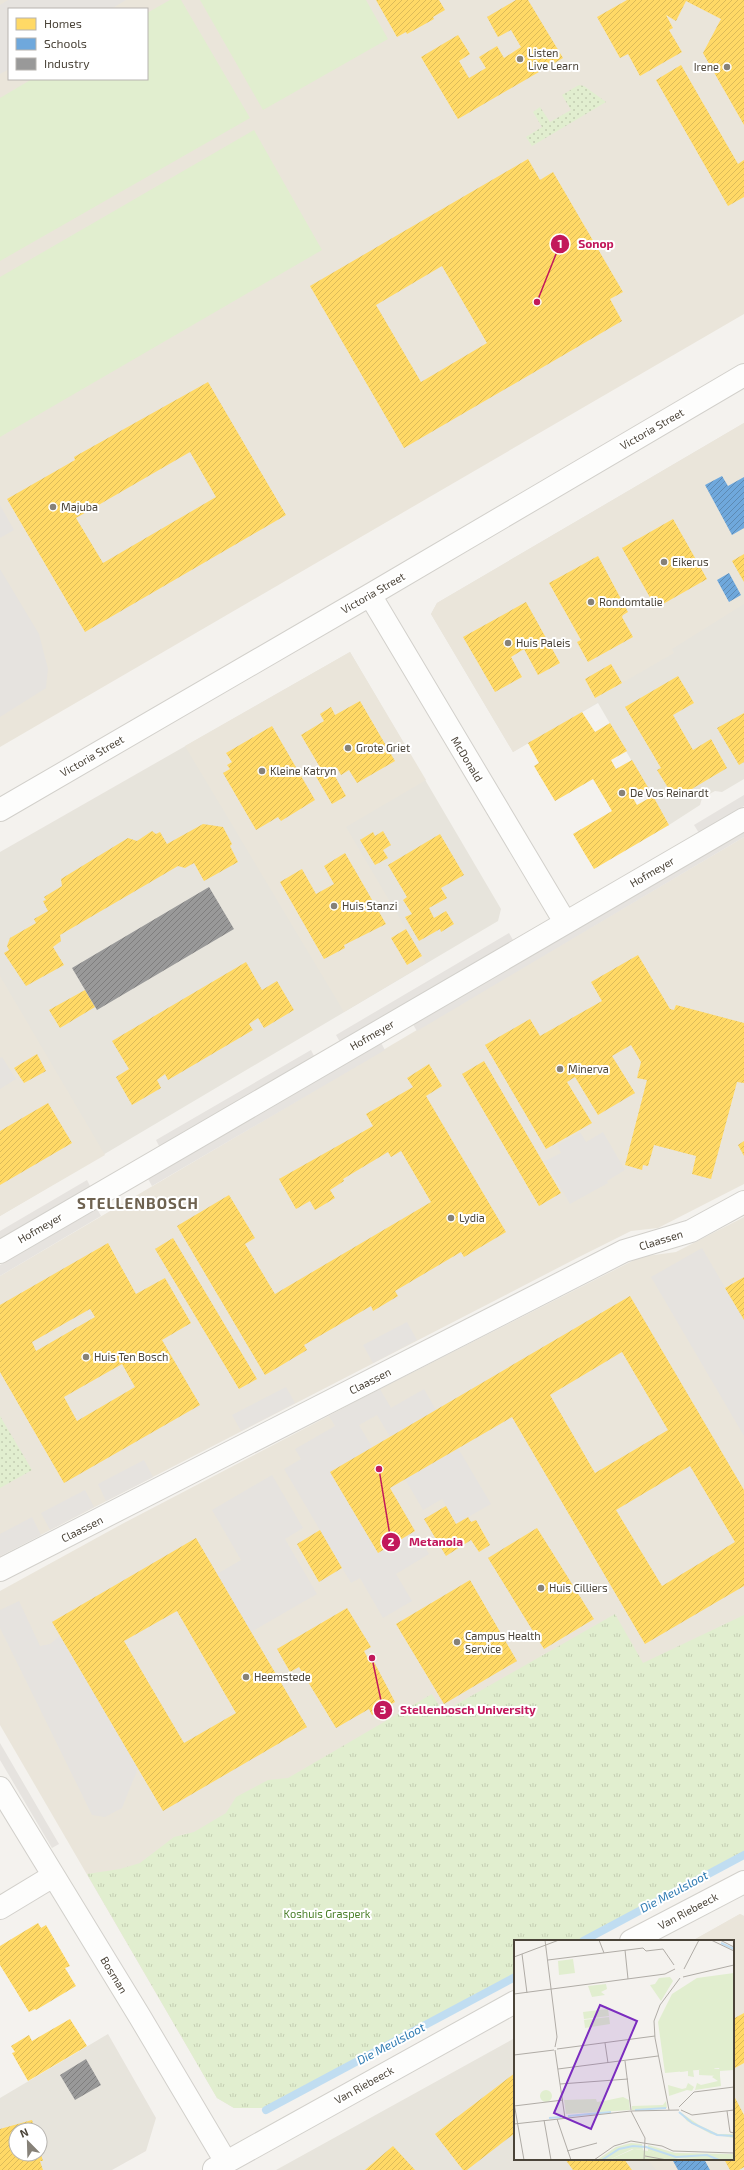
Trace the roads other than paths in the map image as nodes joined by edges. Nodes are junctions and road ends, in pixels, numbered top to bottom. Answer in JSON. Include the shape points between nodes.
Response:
{"nodes":[{"id":1,"x":744,"y":374,"type":"edge"},
{"id":2,"x":370,"y":595,"type":"junction"},
{"id":3,"x":0,"y":810,"type":"edge"},
{"id":4,"x":744,"y":819,"type":"edge"},
{"id":5,"x":564,"y":922,"type":"junction"},
{"id":6,"x":744,"y":1202,"type":"edge"},
{"id":7,"x":0,"y":1252,"type":"edge"},
{"id":8,"x":0,"y":1570,"type":"edge"},
{"id":9,"x":0,"y":1788,"type":"edge"},
{"id":10,"x":53,"y":1876,"type":"junction"},
{"id":11,"x":744,"y":1882,"type":"edge"},
{"id":12,"x":0,"y":1908,"type":"edge"},
{"id":13,"x":633,"y":1940,"type":"edge"},
{"id":14,"x":514,"y":2003,"type":"edge"},
{"id":15,"x":220,"y":2166,"type":"edge"}],
"edges":[{"from":1,"to":2,"type":"street","name":"Victoria Street"},
{"from":2,"to":3,"type":"street","name":"Victoria Street"},
{"from":2,"to":5,"type":"street","name":"McDonald"},
{"from":4,"to":5,"type":"street","name":"Hofmeyer"},
{"from":5,"to":7,"type":"street","name":"Hofmeyer"},
{"from":6,"to":8,"type":"street","name":"Claassen","via":[[691,1231],[624,1251]]},
{"from":9,"to":10,"type":"street","name":"Bosman"},
{"from":10,"to":12,"type":"street"},
{"from":10,"to":15,"type":"street","name":"Bosman","via":[[148,2030]]},
{"from":11,"to":13,"type":"street","name":"Van Riebeeck"},
{"from":14,"to":15,"type":"street","name":"Van Riebeeck"}]}
